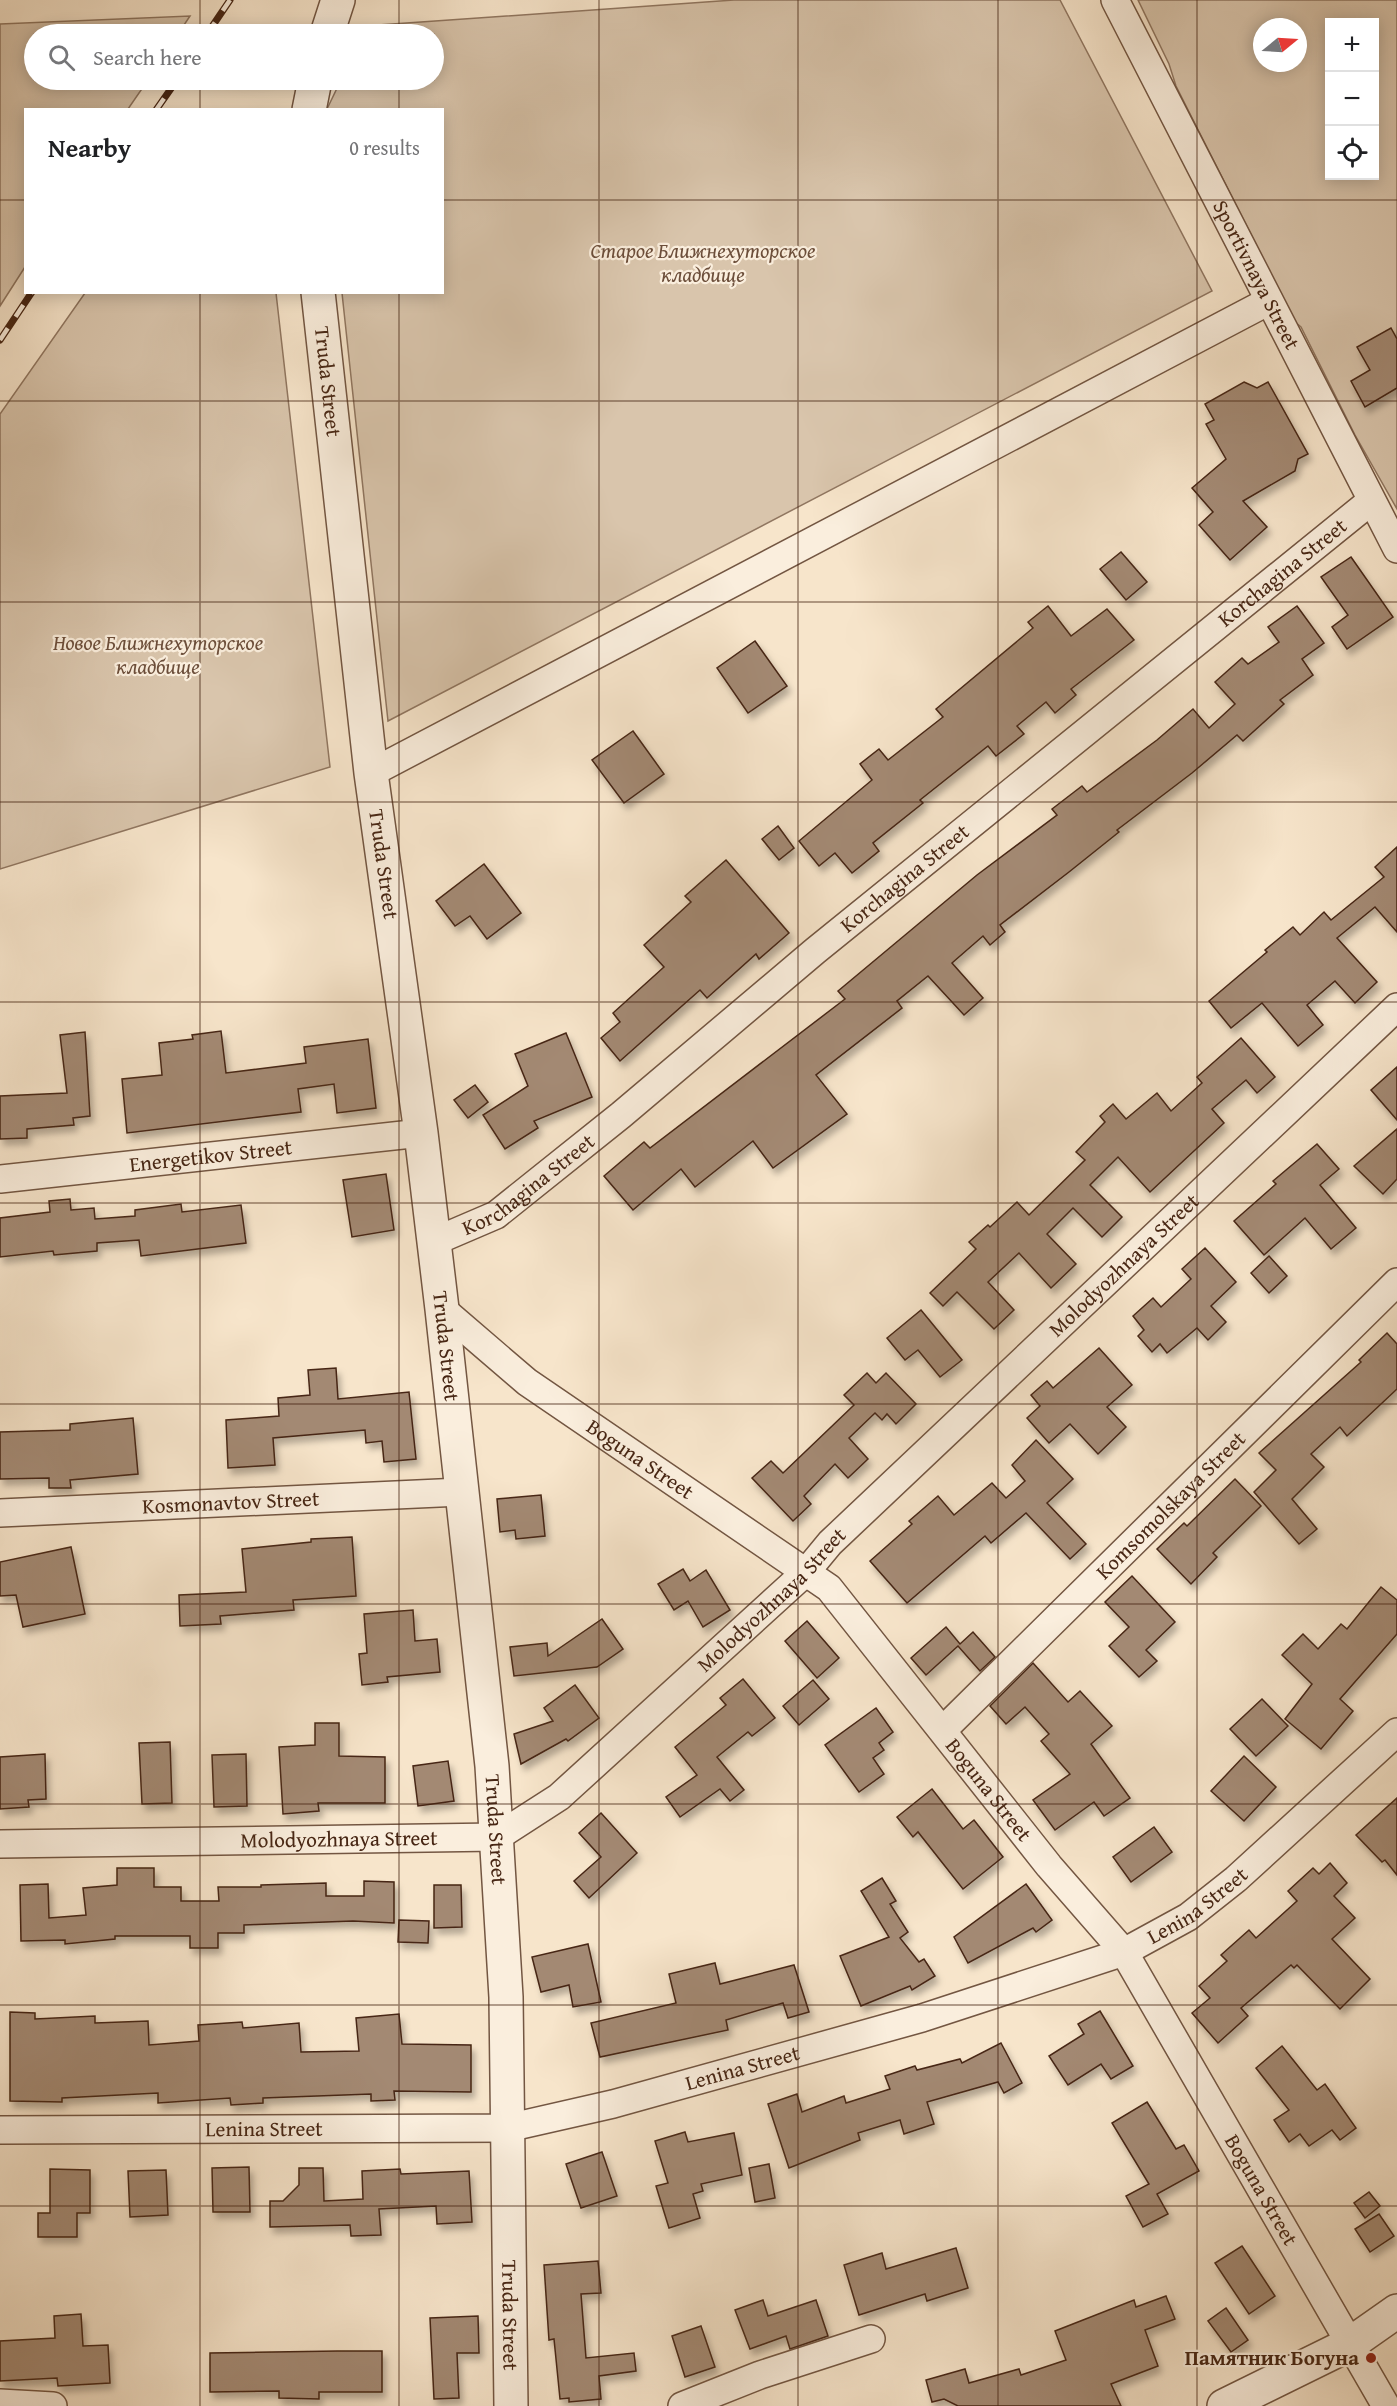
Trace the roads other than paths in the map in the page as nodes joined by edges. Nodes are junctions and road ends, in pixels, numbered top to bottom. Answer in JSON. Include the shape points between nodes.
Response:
{"nodes":[{"id":1,"x":338,"y":0,"type":"edge"},
{"id":2,"x":1115,"y":0,"type":"edge"},
{"id":3,"x":330,"y":24,"type":"edge"},
{"id":4,"x":313,"y":90,"type":"edge"},
{"id":5,"x":309,"y":108,"type":"edge"},
{"id":6,"x":318,"y":294,"type":"edge"},
{"id":7,"x":1269,"y":301,"type":"junction"},
{"id":8,"x":1371,"y":501,"type":"junction"},
{"id":9,"x":1397,"y":549,"type":"edge"},
{"id":10,"x":371,"y":772,"type":"junction"},
{"id":11,"x":1397,"y":1007,"type":"edge"},
{"id":12,"x":421,"y":1133,"type":"junction"},
{"id":13,"x":0,"y":1179,"type":"edge"},
{"id":14,"x":433,"y":1242,"type":"junction"},
{"id":15,"x":1397,"y":1282,"type":"edge"},
{"id":16,"x":442,"y":1309,"type":"junction"},
{"id":17,"x":461,"y":1492,"type":"junction"},
{"id":18,"x":0,"y":1513,"type":"edge"},
{"id":19,"x":806,"y":1572,"type":"junction"},
{"id":20,"x":943,"y":1730,"type":"junction"},
{"id":21,"x":1397,"y":1732,"type":"edge"},
{"id":22,"x":497,"y":1837,"type":"junction"},
{"id":23,"x":0,"y":1844,"type":"edge"},
{"id":24,"x":1124,"y":1952,"type":"junction"},
{"id":25,"x":507,"y":2128,"type":"junction"},
{"id":26,"x":0,"y":2130,"type":"edge"},
{"id":27,"x":1397,"y":2312,"type":"edge"},
{"id":28,"x":871,"y":2339,"type":"dead end"},
{"id":29,"x":1350,"y":2344,"type":"junction"},
{"id":30,"x":0,"y":2403,"type":"edge"},
{"id":31,"x":53,"y":2406,"type":"edge"},
{"id":32,"x":511,"y":2406,"type":"edge"},
{"id":33,"x":682,"y":2406,"type":"edge"},
{"id":34,"x":1224,"y":2406,"type":"edge"},
{"id":35,"x":1386,"y":2406,"type":"edge"}],
"edges":[{"from":1,"to":3,"type":"street"},
{"from":2,"to":7,"type":"street","name":"Sportivnaya Street"},
{"from":4,"to":5,"type":"street"},
{"from":6,"to":10,"type":"street","name":"Truda Street"},
{"from":7,"to":8,"type":"street","name":"Sportivnaya Street"},
{"from":7,"to":10,"type":"street"},
{"from":8,"to":9,"type":"street","name":"Sportivnaya Street"},
{"from":8,"to":14,"type":"street","name":"Korchagina Street","via":[[815,951],[505,1208]]},
{"from":10,"to":12,"type":"street","name":"Truda Street"},
{"from":11,"to":19,"type":"street","name":"Molodyozhnaya Street","via":[[838,1535]]},
{"from":12,"to":13,"type":"street","name":"Energetikov Street"},
{"from":12,"to":14,"type":"street","name":"Truda Street"},
{"from":14,"to":16,"type":"street","name":"Truda Street"},
{"from":15,"to":20,"type":"street","name":"Komsomolskaya Street"},
{"from":16,"to":17,"type":"street","name":"Truda Street"},
{"from":16,"to":19,"type":"street","name":"Boguna Street","via":[[527,1382]]},
{"from":17,"to":18,"type":"street","name":"Kosmonavtov Street"},
{"from":17,"to":22,"type":"street","name":"Truda Street","via":[[479,1633]]},
{"from":19,"to":20,"type":"street","name":"Boguna Street","via":[[829,1588]]},
{"from":19,"to":22,"type":"street","name":"Molodyozhnaya Street","via":[[559,1797]]},
{"from":20,"to":24,"type":"street","name":"Boguna Street","via":[[1049,1866]]},
{"from":21,"to":24,"type":"street","name":"Lenina Street","via":[[1228,1886],[1188,1917]]},
{"from":22,"to":23,"type":"street","name":"Molodyozhnaya Street"},
{"from":22,"to":25,"type":"street","name":"Truda Street","via":[[506,1997]]},
{"from":24,"to":25,"type":"street","name":"Lenina Street","via":[[922,2018],[613,2104]]},
{"from":24,"to":29,"type":"street","name":"Boguna Street"},
{"from":25,"to":26,"type":"street","name":"Lenina Street"},
{"from":25,"to":32,"type":"street","name":"Truda Street"},
{"from":27,"to":29,"type":"street"},
{"from":28,"to":33,"type":"street","via":[[760,2375]]},
{"from":29,"to":34,"type":"street"},
{"from":29,"to":35,"type":"street","name":"Boguna Street"},
{"from":30,"to":31,"type":"street"}]}
